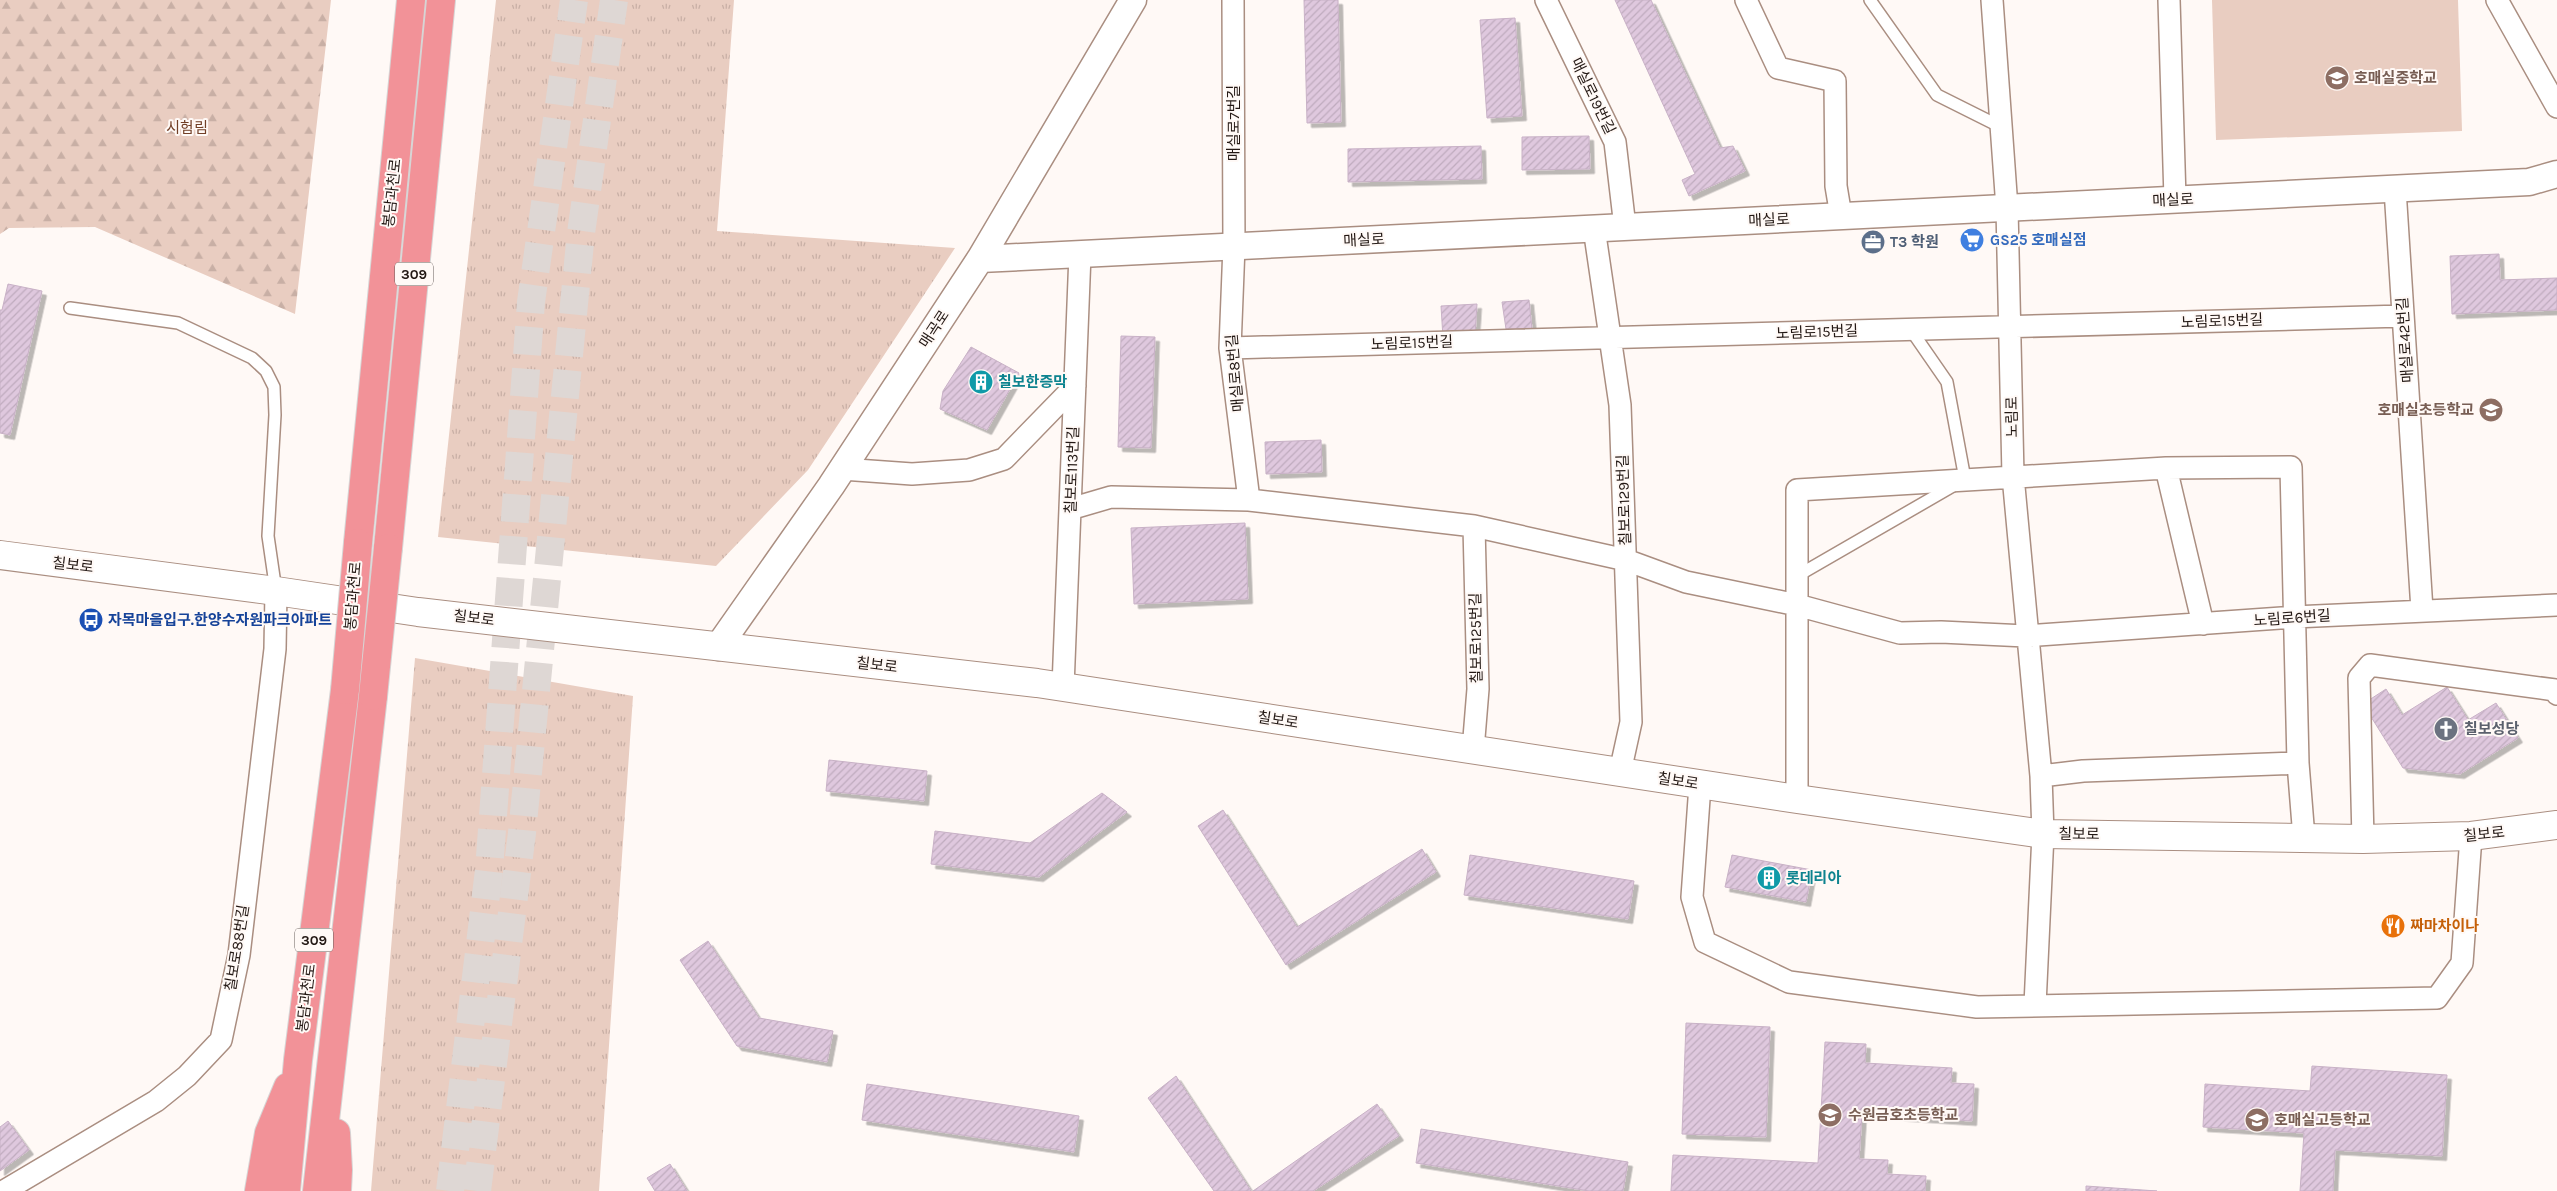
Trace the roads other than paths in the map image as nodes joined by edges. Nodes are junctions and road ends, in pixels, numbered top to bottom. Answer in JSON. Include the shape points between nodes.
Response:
{"nodes":[{"id":1,"x":411,"y":0,"type":"edge"},
{"id":2,"x":441,"y":0,"type":"edge"},
{"id":3,"x":1133,"y":0,"type":"edge"},
{"id":4,"x":1233,"y":0,"type":"edge"},
{"id":5,"x":1546,"y":0,"type":"edge"},
{"id":6,"x":1746,"y":0,"type":"edge"},
{"id":7,"x":1870,"y":0,"type":"edge"},
{"id":8,"x":1992,"y":0,"type":"edge"},
{"id":9,"x":2169,"y":0,"type":"edge"},
{"id":10,"x":2497,"y":0,"type":"edge"},
{"id":11,"x":2557,"y":107,"type":"edge"},
{"id":12,"x":2001,"y":127,"type":"junction"},
{"id":13,"x":2557,"y":174,"type":"edge"},
{"id":14,"x":2395,"y":188,"type":"junction"},
{"id":15,"x":2175,"y":200,"type":"junction"},
{"id":16,"x":2007,"y":208,"type":"junction"},
{"id":17,"x":1840,"y":216,"type":"junction"},
{"id":18,"x":1625,"y":227,"type":"junction"},
{"id":19,"x":1594,"y":228,"type":"junction"},
{"id":20,"x":1234,"y":246,"type":"junction"},
{"id":21,"x":1080,"y":254,"type":"junction"},
{"id":22,"x":980,"y":259,"type":"junction"},
{"id":23,"x":70,"y":308,"type":"dead end"},
{"id":24,"x":2403,"y":316,"type":"junction"},
{"id":25,"x":2010,"y":327,"type":"junction"},
{"id":26,"x":1911,"y":330,"type":"junction"},
{"id":27,"x":1610,"y":338,"type":"junction"},
{"id":28,"x":1230,"y":348,"type":"junction"},
{"id":29,"x":1075,"y":386,"type":"junction"},
{"id":30,"x":2166,"y":468,"type":"junction"},
{"id":31,"x":842,"y":469,"type":"junction"},
{"id":32,"x":2013,"y":476,"type":"junction"},
{"id":33,"x":1965,"y":479,"type":"junction"},
{"id":34,"x":1249,"y":500,"type":"junction"},
{"id":35,"x":1070,"y":509,"type":"junction"},
{"id":36,"x":1474,"y":526,"type":"junction"},
{"id":37,"x":0,"y":556,"type":"edge"},
{"id":38,"x":1626,"y":560,"type":"junction"},
{"id":39,"x":1797,"y":576,"type":"junction"},
{"id":40,"x":276,"y":591,"type":"junction"},
{"id":41,"x":1797,"y":605,"type":"junction"},
{"id":42,"x":2557,"y":605,"type":"edge"},
{"id":43,"x":2422,"y":610,"type":"junction"},
{"id":44,"x":2294,"y":617,"type":"junction"},
{"id":45,"x":2204,"y":624,"type":"junction"},
{"id":46,"x":2026,"y":636,"type":"junction"},
{"id":47,"x":718,"y":647,"type":"junction"},
{"id":48,"x":1063,"y":687,"type":"junction"},
{"id":49,"x":2557,"y":694,"type":"edge"},
{"id":50,"x":1473,"y":750,"type":"junction"},
{"id":51,"x":2298,"y":763,"type":"junction"},
{"id":52,"x":1620,"y":772,"type":"junction"},
{"id":53,"x":2041,"y":776,"type":"junction"},
{"id":54,"x":1700,"y":785,"type":"junction"},
{"id":55,"x":1797,"y":800,"type":"junction"},
{"id":56,"x":2557,"y":825,"type":"edge"},
{"id":57,"x":2043,"y":834,"type":"junction"},
{"id":58,"x":2470,"y":836,"type":"junction"},
{"id":59,"x":2304,"y":838,"type":"junction"},
{"id":60,"x":2363,"y":839,"type":"junction"},
{"id":61,"x":2034,"y":1005,"type":"junction"},
{"id":62,"x":298,"y":1060,"type":"junction"},
{"id":63,"x":331,"y":1066,"type":"junction"},
{"id":64,"x":4,"y":1191,"type":"edge"},
{"id":65,"x":259,"y":1191,"type":"edge"},
{"id":66,"x":286,"y":1191,"type":"edge"},
{"id":67,"x":317,"y":1191,"type":"edge"},
{"id":68,"x":337,"y":1191,"type":"edge"}],
"edges":[{"from":1,"to":62,"type":"highway","name":"봉담과천로","number":"309","bridge":true,"via":[[345,690]]},
{"from":2,"to":63,"type":"highway","name":"봉담과천로","number":"309","bridge":true,"via":[[373,696]]},
{"from":3,"to":22,"type":"street","name":"매곡로"},
{"from":4,"to":20,"type":"street","name":"매실로7번길"},
{"from":5,"to":18,"type":"street","name":"매실로19번길","via":[[1615,142]]},
{"from":6,"to":17,"type":"street","via":[[1778,68],[1835,81],[1836,186]]},
{"from":7,"to":12,"type":"lane","via":[[1937,95]]},
{"from":8,"to":12,"type":"street","name":"노림로"},
{"from":9,"to":15,"type":"street"},
{"from":10,"to":11,"type":"street"},
{"from":12,"to":16,"type":"street","name":"노림로"},
{"from":13,"to":14,"type":"street","name":"매실로","via":[[2529,182]]},
{"from":14,"to":15,"type":"street","name":"매실로"},
{"from":14,"to":24,"type":"street","name":"매실로42번길"},
{"from":15,"to":16,"type":"street","name":"매실로"},
{"from":16,"to":17,"type":"street","name":"매실로"},
{"from":16,"to":25,"type":"street","name":"노림로"},
{"from":17,"to":18,"type":"street","name":"매실로"},
{"from":18,"to":19,"type":"street","name":"매실로"},
{"from":19,"to":20,"type":"street","name":"매실로"},
{"from":19,"to":27,"type":"street","name":"칠보로129번길"},
{"from":20,"to":21,"type":"street","name":"매실로"},
{"from":20,"to":28,"type":"street","name":"매실로8번길"},
{"from":21,"to":22,"type":"street","name":"매실로"},
{"from":21,"to":29,"type":"street","name":"칠보로113번길"},
{"from":22,"to":31,"type":"street","name":"매곡로"},
{"from":23,"to":40,"type":"lane","via":[[178,324],[252,358],[266,371],[274,387],[268,536]]},
{"from":24,"to":25,"type":"street","name":"노림로15번길"},
{"from":24,"to":43,"type":"street","name":"매실로42번길"},
{"from":25,"to":26,"type":"street","name":"노림로15번길"},
{"from":25,"to":32,"type":"street","name":"노림로"},
{"from":26,"to":27,"type":"street","name":"노림로15번길"},
{"from":26,"to":33,"type":"lane","via":[[1947,382]]},
{"from":27,"to":28,"type":"street","name":"노림로15번길"},
{"from":27,"to":38,"type":"street","name":"칠보로129번길","via":[[1620,405]]},
{"from":28,"to":34,"type":"street","name":"매실로8번길"},
{"from":29,"to":31,"type":"street","via":[[1004,459],[969,470],[912,474]]},
{"from":29,"to":35,"type":"street","name":"칠보로113번길"},
{"from":30,"to":32,"type":"street"},
{"from":30,"to":44,"type":"street","via":[[2291,468]]},
{"from":30,"to":45,"type":"street"},
{"from":31,"to":47,"type":"street","name":"매곡로"},
{"from":32,"to":33,"type":"street"},
{"from":32,"to":46,"type":"street","name":"노림로"},
{"from":33,"to":39,"type":"lane"},
{"from":33,"to":39,"type":"street","via":[[1797,490]]},
{"from":34,"to":35,"type":"street","name":"노림로6번길","via":[[1110,498]]},
{"from":34,"to":36,"type":"street","name":"노림로6번길"},
{"from":35,"to":48,"type":"street","name":"칠보로113번길"},
{"from":36,"to":38,"type":"street","name":"노림로6번길"},
{"from":36,"to":50,"type":"street","name":"칠보로125번길","via":[[1478,689]]},
{"from":37,"to":40,"type":"main road","name":"칠보로"},
{"from":38,"to":41,"type":"street","name":"노림로6번길","via":[[1686,582]]},
{"from":38,"to":52,"type":"street","name":"칠보로129번길","via":[[1631,722]]},
{"from":39,"to":41,"type":"street"},
{"from":40,"to":47,"type":"main road","name":"칠보로","via":[[418,612]]},
{"from":40,"to":64,"type":"street","name":"칠보로88번길","via":[[275,649],[240,945],[221,1040],[156,1101]]},
{"from":41,"to":46,"type":"street","name":"노림로6번길","via":[[1900,634],[1941,632]]},
{"from":41,"to":55,"type":"street"},
{"from":42,"to":43,"type":"street","name":"노림로6번길"},
{"from":43,"to":44,"type":"street","name":"노림로6번길"},
{"from":44,"to":45,"type":"street","name":"노림로6번길"},
{"from":44,"to":51,"type":"street"},
{"from":45,"to":46,"type":"street","name":"노림로6번길"},
{"from":46,"to":53,"type":"street","name":"노림로"},
{"from":47,"to":48,"type":"main road","name":"칠보로"},
{"from":48,"to":50,"type":"main road","name":"칠보로"},
{"from":49,"to":60,"type":"street","via":[[2555,690],[2370,665],[2359,678]]},
{"from":50,"to":52,"type":"main road","name":"칠보로"},
{"from":51,"to":53,"type":"street","via":[[2083,771]]},
{"from":51,"to":59,"type":"street"},
{"from":52,"to":54,"type":"main road","name":"칠보로"},
{"from":53,"to":57,"type":"street","name":"노림로"},
{"from":54,"to":55,"type":"main road","name":"칠보로"},
{"from":54,"to":61,"type":"street","via":[[1692,897],[1705,942],[1789,982],[1977,1007]]},
{"from":55,"to":57,"type":"main road","name":"칠보로"},
{"from":56,"to":58,"type":"main road","name":"칠보로"},
{"from":57,"to":59,"type":"main road","name":"칠보로"},
{"from":57,"to":61,"type":"street","name":"노림로"},
{"from":58,"to":60,"type":"main road","name":"칠보로"},
{"from":58,"to":61,"type":"street","via":[[2462,963],[2437,998]]},
{"from":59,"to":60,"type":"main road","name":"칠보로"},
{"from":62,"to":65,"type":"highway","via":[[269,1133]]},
{"from":62,"to":66,"type":"highway","name":"봉담과천로","number":"309"},
{"from":63,"to":67,"type":"highway","name":"봉담과천로","number":"309"},
{"from":63,"to":68,"type":"highway"}]}
